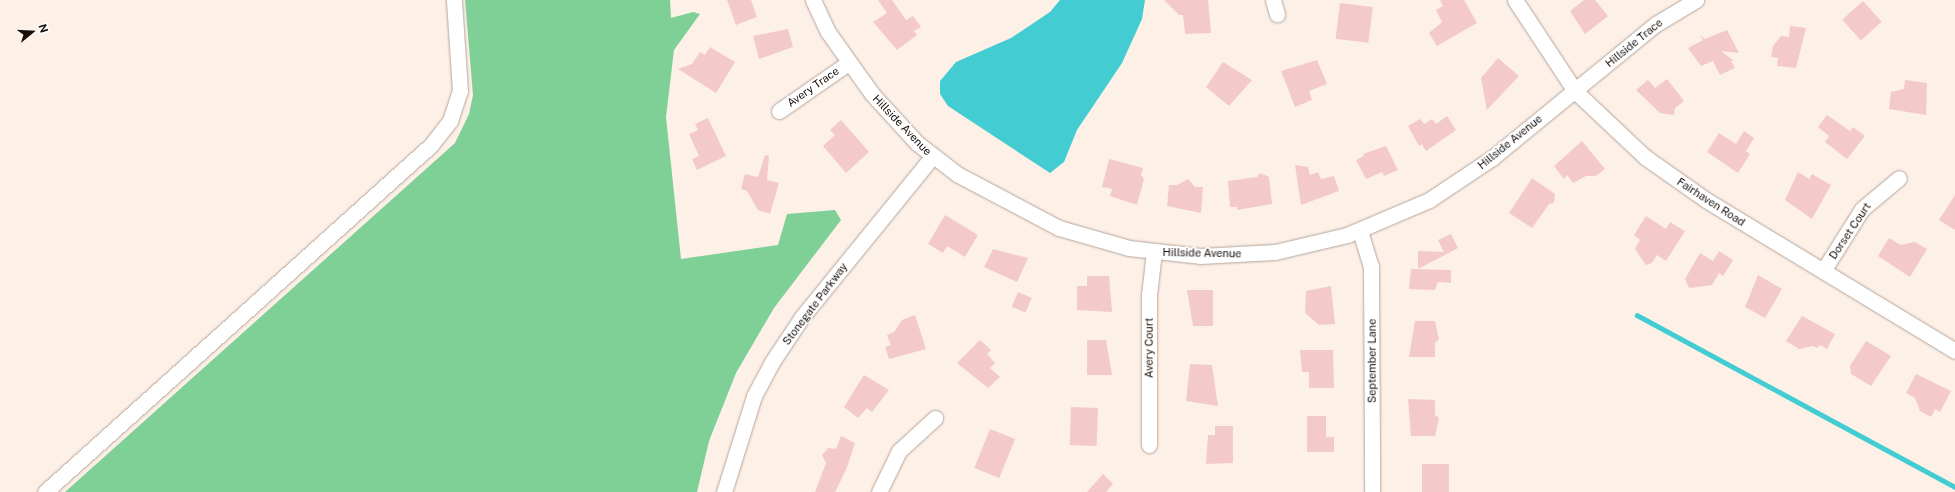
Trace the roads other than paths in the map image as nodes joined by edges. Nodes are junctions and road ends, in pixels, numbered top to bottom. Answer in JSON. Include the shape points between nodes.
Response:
{"nodes":[{"id":1,"x":454,"y":0,"type":"edge"},
{"id":2,"x":813,"y":0,"type":"edge"},
{"id":3,"x":1273,"y":0,"type":"edge"},
{"id":4,"x":1515,"y":0,"type":"edge"},
{"id":5,"x":1696,"y":0,"type":"edge"},
{"id":6,"x":1277,"y":14,"type":"dead end"},
{"id":7,"x":848,"y":63,"type":"junction"},
{"id":8,"x":1575,"y":91,"type":"junction"},
{"id":9,"x":779,"y":111,"type":"dead end"},
{"id":10,"x":932,"y":157,"type":"junction"},
{"id":11,"x":1899,"y":178,"type":"dead end"},
{"id":12,"x":1360,"y":231,"type":"junction"},
{"id":13,"x":1154,"y":252,"type":"junction"},
{"id":14,"x":1823,"y":271,"type":"junction"},
{"id":15,"x":1955,"y":351,"type":"edge"},
{"id":16,"x":935,"y":418,"type":"dead end"},
{"id":17,"x":1149,"y":445,"type":"dead end"},
{"id":18,"x":45,"y":492,"type":"edge"},
{"id":19,"x":724,"y":492,"type":"edge"},
{"id":20,"x":879,"y":492,"type":"edge"},
{"id":21,"x":1372,"y":492,"type":"edge"}],
"edges":[{"from":1,"to":18,"type":"street","via":[[460,91],[450,121],[431,145]]},
{"from":2,"to":7,"type":"street","name":"Hillside Avenue"},
{"from":3,"to":6,"type":"street"},
{"from":4,"to":8,"type":"street","name":"Fairhaven Road"},
{"from":5,"to":8,"type":"street","name":"Hillside Trace","via":[[1656,24]]},
{"from":7,"to":9,"type":"street","name":"Avery Trace"},
{"from":7,"to":10,"type":"street","name":"Hillside Avenue"},
{"from":8,"to":12,"type":"street","name":"Hillside Avenue","via":[[1462,180],[1390,220]]},
{"from":8,"to":14,"type":"street","name":"Fairhaven Road","via":[[1645,157],[1686,188]]},
{"from":10,"to":13,"type":"street","name":"Hillside Avenue","via":[[1019,210],[1059,228]]},
{"from":10,"to":19,"type":"street","name":"Stonegate Parkway","via":[[802,317],[772,362],[754,396]]},
{"from":11,"to":14,"type":"street","name":"Dorset Court","via":[[1862,209]]},
{"from":12,"to":13,"type":"street","name":"Hillside Avenue","via":[[1275,252],[1200,256]]},
{"from":12,"to":21,"type":"street","name":"September Lane","via":[[1371,266]]},
{"from":13,"to":17,"type":"street","name":"Avery Court","via":[[1149,295]]},
{"from":14,"to":15,"type":"street","name":"Fairhaven Road"},
{"from":16,"to":20,"type":"street","via":[[899,450]]}]}
